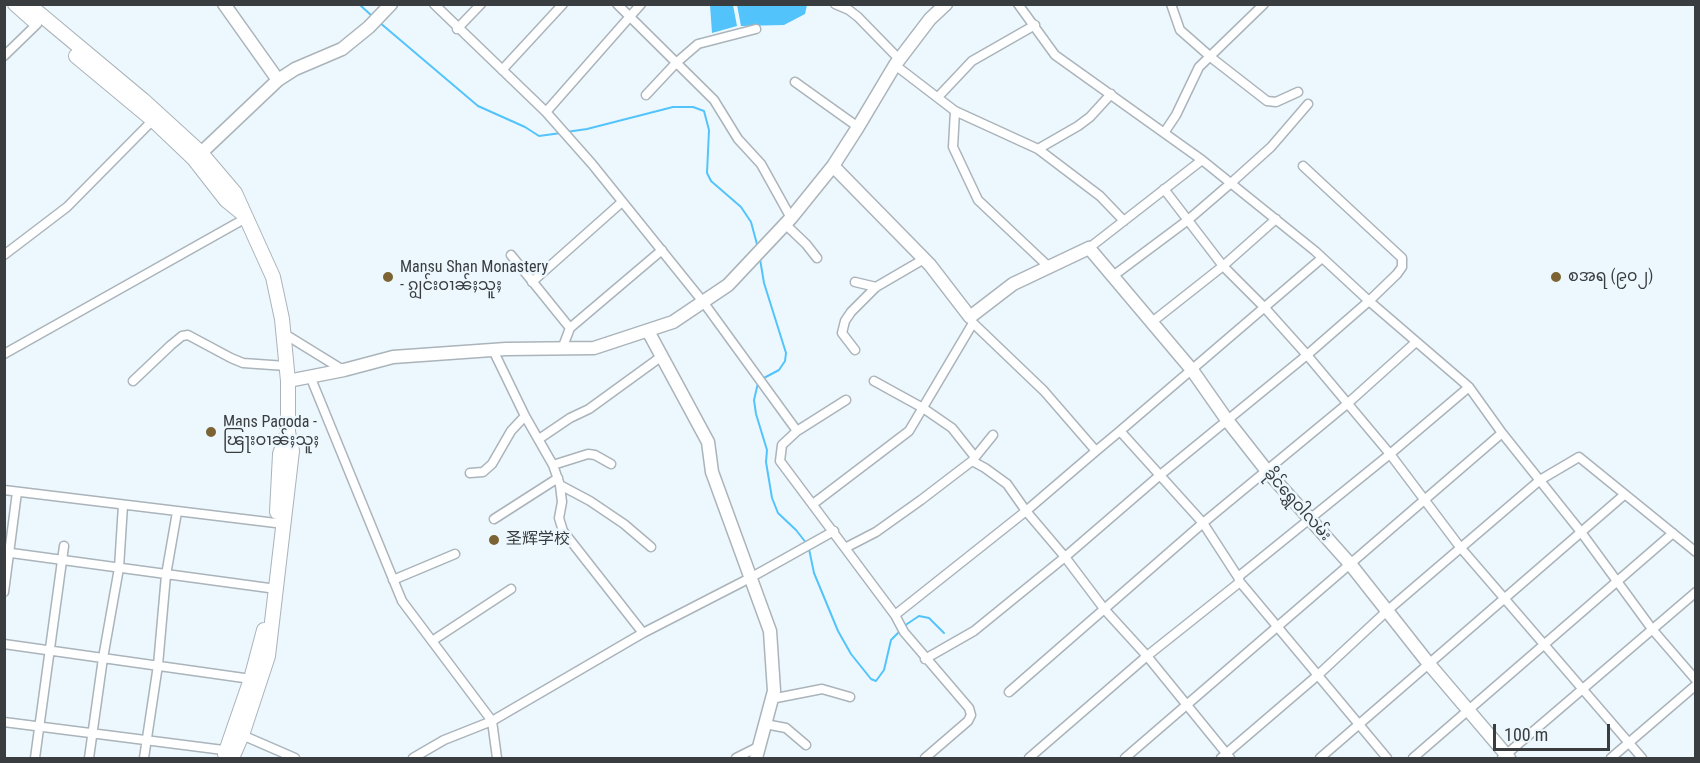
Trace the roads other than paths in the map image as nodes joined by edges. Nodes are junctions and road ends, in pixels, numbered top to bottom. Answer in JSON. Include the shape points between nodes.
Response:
{"nodes":[{"id":1,"x":15,"y":4,"type":"edge"},
{"id":2,"x":28,"y":4,"type":"edge"},
{"id":3,"x":224,"y":4,"type":"edge"},
{"id":4,"x":391,"y":4,"type":"edge"},
{"id":5,"x":434,"y":4,"type":"edge"},
{"id":6,"x":481,"y":4,"type":"edge"},
{"id":7,"x":563,"y":4,"type":"edge"},
{"id":8,"x":617,"y":4,"type":"edge"},
{"id":9,"x":641,"y":4,"type":"edge"},
{"id":10,"x":836,"y":4,"type":"edge"},
{"id":11,"x":946,"y":4,"type":"edge"},
{"id":12,"x":1018,"y":4,"type":"edge"},
{"id":13,"x":1171,"y":4,"type":"edge"},
{"id":14,"x":1264,"y":4,"type":"edge"},
{"id":15,"x":630,"y":17,"type":"junction"},
{"id":16,"x":37,"y":24,"type":"junction"},
{"id":17,"x":1035,"y":25,"type":"junction"},
{"id":18,"x":457,"y":29,"type":"junction"},
{"id":19,"x":756,"y":29,"type":"dead end"},
{"id":20,"x":4,"y":57,"type":"edge"},
{"id":21,"x":1210,"y":57,"type":"junction"},
{"id":22,"x":897,"y":62,"type":"junction"},
{"id":23,"x":676,"y":63,"type":"junction"},
{"id":24,"x":502,"y":70,"type":"junction"},
{"id":25,"x":278,"y":80,"type":"junction"},
{"id":26,"x":795,"y":82,"type":"dead end"},
{"id":27,"x":1298,"y":92,"type":"dead end"},
{"id":28,"x":1111,"y":94,"type":"junction"},
{"id":29,"x":645,"y":95,"type":"dead end"},
{"id":30,"x":938,"y":97,"type":"junction"},
{"id":31,"x":1308,"y":104,"type":"dead end"},
{"id":32,"x":956,"y":111,"type":"junction"},
{"id":33,"x":546,"y":112,"type":"junction"},
{"id":34,"x":153,"y":120,"type":"junction"},
{"id":35,"x":858,"y":127,"type":"junction"},
{"id":36,"x":1164,"y":133,"type":"junction"},
{"id":37,"x":1038,"y":149,"type":"junction"},
{"id":38,"x":201,"y":153,"type":"junction"},
{"id":39,"x":1202,"y":160,"type":"junction"},
{"id":40,"x":833,"y":166,"type":"junction"},
{"id":41,"x":1303,"y":166,"type":"dead end"},
{"id":42,"x":1231,"y":183,"type":"junction"},
{"id":43,"x":1164,"y":189,"type":"junction"},
{"id":44,"x":622,"y":202,"type":"junction"},
{"id":45,"x":245,"y":216,"type":"junction"},
{"id":46,"x":1276,"y":219,"type":"junction"},
{"id":47,"x":1188,"y":220,"type":"junction"},
{"id":48,"x":788,"y":221,"type":"junction"},
{"id":49,"x":1124,"y":221,"type":"junction"},
{"id":50,"x":1089,"y":248,"type":"junction"},
{"id":51,"x":662,"y":250,"type":"junction"},
{"id":52,"x":4,"y":255,"type":"edge"},
{"id":53,"x":511,"y":255,"type":"dead end"},
{"id":54,"x":817,"y":258,"type":"dead end"},
{"id":55,"x":1322,"y":258,"type":"junction"},
{"id":56,"x":924,"y":259,"type":"junction"},
{"id":57,"x":1223,"y":266,"type":"junction"},
{"id":58,"x":1049,"y":267,"type":"junction"},
{"id":59,"x":1113,"y":276,"type":"junction"},
{"id":60,"x":532,"y":282,"type":"junction"},
{"id":61,"x":855,"y":282,"type":"dead end"},
{"id":62,"x":876,"y":287,"type":"junction"},
{"id":63,"x":1369,"y":302,"type":"junction"},
{"id":64,"x":704,"y":303,"type":"junction"},
{"id":65,"x":1264,"y":307,"type":"junction"},
{"id":66,"x":971,"y":320,"type":"junction"},
{"id":67,"x":1152,"y":322,"type":"junction"},
{"id":68,"x":570,"y":328,"type":"junction"},
{"id":69,"x":648,"y":331,"type":"junction"},
{"id":70,"x":282,"y":332,"type":"junction"},
{"id":71,"x":1416,"y":342,"type":"junction"},
{"id":72,"x":562,"y":349,"type":"junction"},
{"id":73,"x":493,"y":350,"type":"junction"},
{"id":74,"x":855,"y":350,"type":"dead end"},
{"id":75,"x":4,"y":354,"type":"edge"},
{"id":76,"x":1306,"y":355,"type":"junction"},
{"id":77,"x":662,"y":356,"type":"junction"},
{"id":78,"x":286,"y":366,"type":"junction"},
{"id":79,"x":344,"y":370,"type":"junction"},
{"id":80,"x":1192,"y":370,"type":"junction"},
{"id":81,"x":310,"y":376,"type":"junction"},
{"id":82,"x":133,"y":381,"type":"dead end"},
{"id":83,"x":288,"y":381,"type":"junction"},
{"id":84,"x":874,"y":381,"type":"dead end"},
{"id":85,"x":1469,"y":387,"type":"junction"},
{"id":86,"x":846,"y":400,"type":"dead end"},
{"id":87,"x":1347,"y":405,"type":"junction"},
{"id":88,"x":923,"y":408,"type":"junction"},
{"id":89,"x":525,"y":416,"type":"junction"},
{"id":90,"x":1227,"y":420,"type":"junction"},
{"id":91,"x":1120,"y":430,"type":"junction"},
{"id":92,"x":797,"y":431,"type":"junction"},
{"id":93,"x":1502,"y":433,"type":"junction"},
{"id":94,"x":993,"y":435,"type":"dead end"},
{"id":95,"x":539,"y":439,"type":"junction"},
{"id":96,"x":1096,"y":451,"type":"junction"},
{"id":97,"x":1390,"y":454,"type":"junction"},
{"id":98,"x":974,"y":459,"type":"junction"},
{"id":99,"x":611,"y":464,"type":"dead end"},
{"id":100,"x":553,"y":465,"type":"junction"},
{"id":101,"x":1266,"y":471,"type":"junction"},
{"id":102,"x":470,"y":473,"type":"dead end"},
{"id":103,"x":1159,"y":476,"type":"junction"},
{"id":104,"x":1540,"y":480,"type":"junction"},
{"id":105,"x":559,"y":482,"type":"junction"},
{"id":106,"x":4,"y":490,"type":"edge"},
{"id":107,"x":17,"y":492,"type":"junction"},
{"id":108,"x":1624,"y":495,"type":"junction"},
{"id":109,"x":1425,"y":501,"type":"junction"},
{"id":110,"x":813,"y":504,"type":"junction"},
{"id":111,"x":123,"y":505,"type":"junction"},
{"id":112,"x":1026,"y":511,"type":"junction"},
{"id":113,"x":177,"y":512,"type":"junction"},
{"id":114,"x":1309,"y":518,"type":"junction"},
{"id":115,"x":494,"y":519,"type":"dead end"},
{"id":116,"x":1203,"y":523,"type":"junction"},
{"id":117,"x":280,"y":524,"type":"junction"},
{"id":118,"x":834,"y":531,"type":"junction"},
{"id":119,"x":1581,"y":532,"type":"junction"},
{"id":120,"x":1673,"y":533,"type":"junction"},
{"id":121,"x":64,"y":546,"type":"dead end"},
{"id":122,"x":651,"y":547,"type":"dead end"},
{"id":123,"x":845,"y":548,"type":"junction"},
{"id":124,"x":1460,"y":548,"type":"junction"},
{"id":125,"x":7,"y":552,"type":"edge"},
{"id":126,"x":1695,"y":552,"type":"edge"},
{"id":127,"x":455,"y":554,"type":"dead end"},
{"id":128,"x":1065,"y":557,"type":"junction"},
{"id":129,"x":61,"y":560,"type":"junction"},
{"id":130,"x":1352,"y":565,"type":"junction"},
{"id":131,"x":119,"y":568,"type":"junction"},
{"id":132,"x":166,"y":575,"type":"junction"},
{"id":133,"x":750,"y":578,"type":"junction"},
{"id":134,"x":1239,"y":579,"type":"junction"},
{"id":135,"x":393,"y":580,"type":"junction"},
{"id":136,"x":1617,"y":581,"type":"junction"},
{"id":137,"x":269,"y":588,"type":"junction"},
{"id":138,"x":511,"y":589,"type":"dead end"},
{"id":139,"x":4,"y":591,"type":"edge"},
{"id":140,"x":1695,"y":592,"type":"edge"},
{"id":141,"x":1505,"y":598,"type":"junction"},
{"id":142,"x":1105,"y":610,"type":"junction"},
{"id":143,"x":1388,"y":610,"type":"junction"},
{"id":144,"x":896,"y":615,"type":"junction"},
{"id":145,"x":1278,"y":627,"type":"junction"},
{"id":146,"x":1652,"y":629,"type":"junction"},
{"id":147,"x":643,"y":633,"type":"junction"},
{"id":148,"x":432,"y":640,"type":"junction"},
{"id":149,"x":4,"y":644,"type":"edge"},
{"id":150,"x":1545,"y":644,"type":"junction"},
{"id":151,"x":51,"y":650,"type":"junction"},
{"id":152,"x":1148,"y":656,"type":"junction"},
{"id":153,"x":103,"y":658,"type":"junction"},
{"id":154,"x":925,"y":659,"type":"junction"},
{"id":155,"x":1429,"y":664,"type":"junction"},
{"id":156,"x":158,"y":665,"type":"junction"},
{"id":157,"x":1318,"y":675,"type":"junction"},
{"id":158,"x":251,"y":679,"type":"junction"},
{"id":159,"x":1695,"y":680,"type":"edge"},
{"id":160,"x":1695,"y":685,"type":"edge"},
{"id":161,"x":1583,"y":689,"type":"junction"},
{"id":162,"x":1009,"y":692,"type":"dead end"},
{"id":163,"x":850,"y":697,"type":"dead end"},
{"id":164,"x":771,"y":699,"type":"junction"},
{"id":165,"x":1186,"y":705,"type":"junction"},
{"id":166,"x":1468,"y":711,"type":"junction"},
{"id":167,"x":492,"y":721,"type":"junction"},
{"id":168,"x":4,"y":722,"type":"edge"},
{"id":169,"x":765,"y":724,"type":"junction"},
{"id":170,"x":1359,"y":724,"type":"junction"},
{"id":171,"x":39,"y":728,"type":"junction"},
{"id":172,"x":92,"y":733,"type":"junction"},
{"id":173,"x":242,"y":735,"type":"junction"},
{"id":174,"x":147,"y":740,"type":"junction"},
{"id":175,"x":1627,"y":744,"type":"junction"},
{"id":176,"x":806,"y":745,"type":"dead end"},
{"id":177,"x":757,"y":753,"type":"edge"},
{"id":178,"x":229,"y":755,"type":"edge"},
{"id":179,"x":285,"y":756,"type":"edge"},
{"id":180,"x":1226,"y":757,"type":"edge"},
{"id":181,"x":1506,"y":757,"type":"edge"},
{"id":182,"x":35,"y":759,"type":"edge"},
{"id":183,"x":89,"y":759,"type":"edge"},
{"id":184,"x":144,"y":759,"type":"edge"},
{"id":185,"x":295,"y":759,"type":"edge"},
{"id":186,"x":413,"y":759,"type":"edge"},
{"id":187,"x":497,"y":759,"type":"edge"},
{"id":188,"x":736,"y":759,"type":"edge"},
{"id":189,"x":925,"y":759,"type":"edge"},
{"id":190,"x":1029,"y":759,"type":"edge"},
{"id":191,"x":1125,"y":759,"type":"edge"},
{"id":192,"x":1320,"y":759,"type":"edge"},
{"id":193,"x":1387,"y":759,"type":"edge"},
{"id":194,"x":1413,"y":759,"type":"edge"},
{"id":195,"x":1611,"y":759,"type":"edge"},
{"id":196,"x":1642,"y":759,"type":"edge"}],
"edges":[{"from":1,"to":16,"type":"main road"},
{"from":2,"to":38,"type":"main road"},
{"from":3,"to":25,"type":"street"},
{"from":4,"to":25,"type":"street","via":[[342,49]]},
{"from":5,"to":18,"type":"street"},
{"from":6,"to":18,"type":"street"},
{"from":7,"to":24,"type":"street"},
{"from":8,"to":15,"type":"street"},
{"from":9,"to":15,"type":"street"},
{"from":10,"to":22,"type":"street","via":[[858,17]]},
{"from":11,"to":22,"type":"street"},
{"from":12,"to":17,"type":"street"},
{"from":13,"to":21,"type":"street","via":[[1180,30]]},
{"from":14,"to":21,"type":"street"},
{"from":15,"to":23,"type":"street"},
{"from":15,"to":33,"type":"street"},
{"from":16,"to":20,"type":"street"},
{"from":16,"to":34,"type":"main road"},
{"from":17,"to":28,"type":"street","via":[[1055,55]]},
{"from":17,"to":30,"type":"street","via":[[972,61]]},
{"from":18,"to":24,"type":"street"},
{"from":19,"to":23,"type":"street","via":[[698,44]]},
{"from":21,"to":27,"type":"street","via":[[1268,101],[1276,102]]},
{"from":21,"to":36,"type":"street","via":[[1199,67]]},
{"from":22,"to":30,"type":"street"},
{"from":22,"to":35,"type":"street"},
{"from":23,"to":29,"type":"street"},
{"from":23,"to":48,"type":"street","via":[[714,100],[738,139],[761,164]]},
{"from":24,"to":33,"type":"street"},
{"from":25,"to":38,"type":"street"},
{"from":26,"to":35,"type":"street"},
{"from":28,"to":36,"type":"street"},
{"from":28,"to":37,"type":"street","via":[[1090,117]]},
{"from":30,"to":32,"type":"street"},
{"from":31,"to":42,"type":"street","via":[[1271,147]]},
{"from":32,"to":37,"type":"street"},
{"from":32,"to":58,"type":"street","via":[[953,147],[978,200]]},
{"from":33,"to":44,"type":"street"},
{"from":34,"to":45,"type":"main road"},
{"from":34,"to":52,"type":"street","via":[[67,207]]},
{"from":35,"to":40,"type":"street"},
{"from":36,"to":39,"type":"street"},
{"from":37,"to":49,"type":"street","via":[[1100,196]]},
{"from":38,"to":45,"type":"main road","via":[[235,193]]},
{"from":39,"to":42,"type":"street"},
{"from":39,"to":43,"type":"street"},
{"from":40,"to":48,"type":"street"},
{"from":40,"to":56,"type":"street"},
{"from":41,"to":63,"type":"street","via":[[1402,258],[1397,274]]},
{"from":42,"to":46,"type":"street"},
{"from":42,"to":47,"type":"street"},
{"from":43,"to":47,"type":"street"},
{"from":43,"to":49,"type":"street"},
{"from":44,"to":51,"type":"street"},
{"from":44,"to":60,"type":"street"},
{"from":45,"to":70,"type":"main road","via":[[273,277]]},
{"from":45,"to":75,"type":"street"},
{"from":46,"to":55,"type":"street"},
{"from":46,"to":57,"type":"street"},
{"from":47,"to":57,"type":"street"},
{"from":47,"to":59,"type":"street"},
{"from":48,"to":54,"type":"street"},
{"from":48,"to":64,"type":"street","via":[[728,285]]},
{"from":49,"to":50,"type":"street"},
{"from":50,"to":58,"type":"street"},
{"from":50,"to":59,"type":"street","name":"ခိုင်ရွှေဝါလမ်း"},
{"from":51,"to":64,"type":"street"},
{"from":51,"to":68,"type":"street"},
{"from":53,"to":60,"type":"street"},
{"from":55,"to":63,"type":"street"},
{"from":55,"to":65,"type":"street"},
{"from":56,"to":62,"type":"street"},
{"from":56,"to":66,"type":"street"},
{"from":57,"to":65,"type":"street"},
{"from":57,"to":67,"type":"street"},
{"from":58,"to":66,"type":"street","via":[[1013,284]]},
{"from":59,"to":67,"type":"street","name":"ခိုင်ရွှေဝါလမ်း"},
{"from":60,"to":68,"type":"street"},
{"from":61,"to":62,"type":"street"},
{"from":62,"to":74,"type":"street","via":[[851,312],[842,328]]},
{"from":63,"to":71,"type":"street"},
{"from":63,"to":76,"type":"street"},
{"from":64,"to":69,"type":"street","via":[[673,322]]},
{"from":64,"to":92,"type":"street"},
{"from":65,"to":76,"type":"street"},
{"from":65,"to":80,"type":"street"},
{"from":66,"to":88,"type":"street"},
{"from":66,"to":96,"type":"street","via":[[1044,391]]},
{"from":67,"to":80,"type":"street","name":"ခိုင်ရွှေဝါလမ်း"},
{"from":68,"to":72,"type":"street"},
{"from":69,"to":72,"type":"street","via":[[594,348]]},
{"from":69,"to":77,"type":"street"},
{"from":70,"to":78,"type":"main road"},
{"from":70,"to":79,"type":"street"},
{"from":71,"to":85,"type":"street"},
{"from":71,"to":87,"type":"street"},
{"from":72,"to":73,"type":"street"},
{"from":73,"to":79,"type":"street","via":[[393,357]]},
{"from":73,"to":89,"type":"street"},
{"from":76,"to":87,"type":"street"},
{"from":76,"to":90,"type":"street"},
{"from":77,"to":95,"type":"street","via":[[604,399]]},
{"from":77,"to":133,"type":"street","via":[[708,442],[712,472]]},
{"from":78,"to":82,"type":"street","via":[[243,363],[188,335],[171,345]]},
{"from":78,"to":83,"type":"main road"},
{"from":79,"to":81,"type":"street"},
{"from":80,"to":90,"type":"street","name":"ခိုင်ရွှေဝါလမ်း"},
{"from":80,"to":91,"type":"street"},
{"from":81,"to":83,"type":"street"},
{"from":81,"to":135,"type":"street"},
{"from":83,"to":117,"type":"main road","via":[[292,451]]},
{"from":84,"to":88,"type":"street"},
{"from":85,"to":93,"type":"street"},
{"from":85,"to":97,"type":"street"},
{"from":86,"to":92,"type":"street"},
{"from":87,"to":97,"type":"street"},
{"from":87,"to":101,"type":"street"},
{"from":88,"to":98,"type":"street","via":[[952,428]]},
{"from":88,"to":110,"type":"street","via":[[909,431]]},
{"from":89,"to":95,"type":"street"},
{"from":89,"to":102,"type":"street","via":[[511,431],[492,464],[483,472]]},
{"from":90,"to":101,"type":"street","name":"ခိုင်ရွှေဝါလမ်း"},
{"from":90,"to":103,"type":"street"},
{"from":91,"to":96,"type":"street"},
{"from":91,"to":103,"type":"street"},
{"from":92,"to":110,"type":"street","via":[[782,445],[780,460]]},
{"from":93,"to":104,"type":"street"},
{"from":93,"to":109,"type":"street"},
{"from":94,"to":98,"type":"street"},
{"from":95,"to":100,"type":"street"},
{"from":96,"to":112,"type":"street"},
{"from":97,"to":109,"type":"street"},
{"from":97,"to":114,"type":"street"},
{"from":98,"to":112,"type":"street","via":[[1007,484]]},
{"from":98,"to":123,"type":"street","via":[[876,532]]},
{"from":99,"to":100,"type":"street","via":[[588,454]]},
{"from":100,"to":105,"type":"street"},
{"from":101,"to":114,"type":"street","name":"ခိုင်ရွှေဝါလမ်း"},
{"from":101,"to":116,"type":"street"},
{"from":103,"to":116,"type":"street"},
{"from":103,"to":128,"type":"street"},
{"from":104,"to":108,"type":"street","via":[[1580,457]]},
{"from":104,"to":119,"type":"street"},
{"from":104,"to":124,"type":"street"},
{"from":105,"to":115,"type":"street"},
{"from":105,"to":122,"type":"street","via":[[624,524]]},
{"from":105,"to":147,"type":"street","via":[[563,531]]},
{"from":106,"to":107,"type":"street"},
{"from":107,"to":111,"type":"street"},
{"from":107,"to":125,"type":"street"},
{"from":108,"to":119,"type":"street"},
{"from":108,"to":120,"type":"street"},
{"from":109,"to":124,"type":"street"},
{"from":109,"to":130,"type":"street"},
{"from":110,"to":118,"type":"street"},
{"from":111,"to":113,"type":"street"},
{"from":111,"to":131,"type":"street"},
{"from":112,"to":128,"type":"street"},
{"from":112,"to":144,"type":"street"},
{"from":113,"to":117,"type":"street"},
{"from":113,"to":132,"type":"street"},
{"from":114,"to":130,"type":"street","name":"ခိုင်ရွှေဝါလမ်း"},
{"from":114,"to":134,"type":"street"},
{"from":116,"to":134,"type":"street"},
{"from":116,"to":142,"type":"street"},
{"from":117,"to":137,"type":"main road"},
{"from":117,"to":173,"type":"main road","via":[[268,656]]},
{"from":118,"to":123,"type":"street"},
{"from":118,"to":133,"type":"street"},
{"from":119,"to":136,"type":"street"},
{"from":119,"to":141,"type":"street"},
{"from":120,"to":126,"type":"street"},
{"from":120,"to":136,"type":"street"},
{"from":121,"to":129,"type":"street"},
{"from":123,"to":144,"type":"street"},
{"from":124,"to":141,"type":"street"},
{"from":124,"to":143,"type":"street"},
{"from":125,"to":129,"type":"street"},
{"from":125,"to":139,"type":"street"},
{"from":127,"to":135,"type":"street"},
{"from":128,"to":142,"type":"street"},
{"from":128,"to":154,"type":"street","via":[[974,631]]},
{"from":129,"to":131,"type":"street"},
{"from":129,"to":151,"type":"street"},
{"from":130,"to":143,"type":"street","name":"ခိုင်ရွှေဝါလမ်း"},
{"from":130,"to":145,"type":"street"},
{"from":131,"to":132,"type":"street"},
{"from":131,"to":153,"type":"street"},
{"from":132,"to":137,"type":"street"},
{"from":132,"to":156,"type":"street"},
{"from":133,"to":147,"type":"street"},
{"from":133,"to":164,"type":"street","via":[[770,631],[774,690]]},
{"from":134,"to":145,"type":"street"},
{"from":134,"to":152,"type":"street"},
{"from":135,"to":148,"type":"street","via":[[402,601]]},
{"from":136,"to":146,"type":"street"},
{"from":136,"to":150,"type":"street"},
{"from":137,"to":158,"type":"main road"},
{"from":138,"to":148,"type":"street"},
{"from":140,"to":146,"type":"street"},
{"from":141,"to":150,"type":"street"},
{"from":141,"to":155,"type":"street"},
{"from":142,"to":152,"type":"street"},
{"from":142,"to":162,"type":"street"},
{"from":143,"to":155,"type":"street","name":"ခိုင်ရွှေဝါလမ်း"},
{"from":143,"to":157,"type":"street"},
{"from":144,"to":154,"type":"street"},
{"from":145,"to":157,"type":"street"},
{"from":145,"to":165,"type":"street"},
{"from":146,"to":159,"type":"street"},
{"from":146,"to":161,"type":"street"},
{"from":147,"to":167,"type":"street"},
{"from":148,"to":167,"type":"street"},
{"from":149,"to":151,"type":"street"},
{"from":150,"to":161,"type":"street"},
{"from":150,"to":166,"type":"street"},
{"from":151,"to":153,"type":"street"},
{"from":151,"to":171,"type":"street"},
{"from":152,"to":165,"type":"street"},
{"from":152,"to":190,"type":"street"},
{"from":153,"to":156,"type":"street"},
{"from":153,"to":172,"type":"street"},
{"from":154,"to":189,"type":"street","via":[[971,715]]},
{"from":155,"to":166,"type":"street","name":"ခိုင်ရွှေဝါလမ်း"},
{"from":155,"to":170,"type":"street"},
{"from":156,"to":158,"type":"street"},
{"from":156,"to":174,"type":"street"},
{"from":157,"to":170,"type":"street"},
{"from":157,"to":180,"type":"street"},
{"from":158,"to":178,"type":"main road"},
{"from":160,"to":175,"type":"street"},
{"from":161,"to":175,"type":"street"},
{"from":161,"to":181,"type":"street"},
{"from":163,"to":164,"type":"street","via":[[822,690]]},
{"from":164,"to":169,"type":"street"},
{"from":165,"to":180,"type":"street"},
{"from":165,"to":191,"type":"street"},
{"from":166,"to":181,"type":"street","name":"ခိုင်ရွှေဝါလမ်း"},
{"from":166,"to":194,"type":"street"},
{"from":167,"to":186,"type":"street","via":[[444,740]]},
{"from":167,"to":187,"type":"street"},
{"from":168,"to":171,"type":"street"},
{"from":169,"to":176,"type":"street","via":[[786,728]]},
{"from":169,"to":177,"type":"street"},
{"from":170,"to":192,"type":"street"},
{"from":170,"to":193,"type":"street"},
{"from":171,"to":172,"type":"street"},
{"from":171,"to":182,"type":"street"},
{"from":172,"to":174,"type":"street"},
{"from":172,"to":183,"type":"street"},
{"from":173,"to":178,"type":"main road"},
{"from":173,"to":179,"type":"street"},
{"from":174,"to":178,"type":"street"},
{"from":174,"to":184,"type":"street"},
{"from":175,"to":195,"type":"street"},
{"from":175,"to":196,"type":"street"},
{"from":177,"to":188,"type":"street"},
{"from":179,"to":185,"type":"street"}]}
